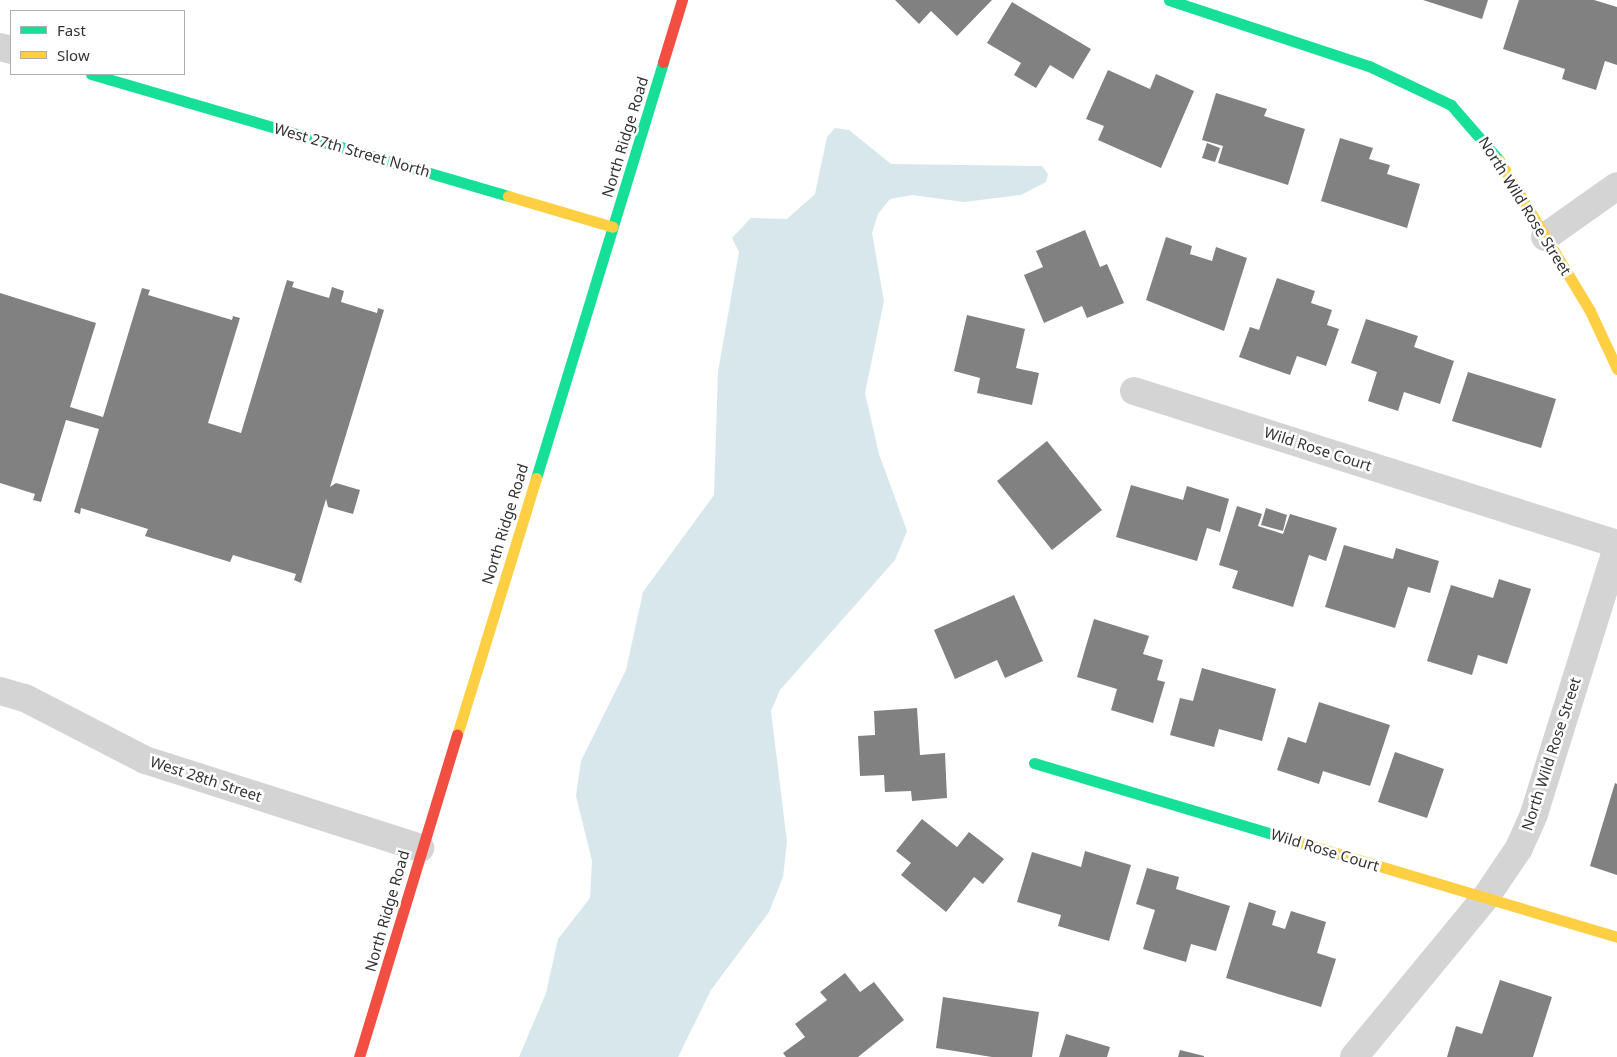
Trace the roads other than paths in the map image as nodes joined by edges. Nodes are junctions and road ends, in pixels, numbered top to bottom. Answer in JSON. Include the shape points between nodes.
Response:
{"nodes":[{"id":1,"x":682,"y":0,"type":"edge"},
{"id":2,"x":1169,"y":0,"type":"edge"},
{"id":3,"x":94,"y":75,"type":"edge"},
{"id":4,"x":1617,"y":186,"type":"edge"},
{"id":5,"x":613,"y":227,"type":"junction"},
{"id":6,"x":1545,"y":237,"type":"junction"},
{"id":7,"x":1617,"y":369,"type":"edge"},
{"id":8,"x":1134,"y":391,"type":"dead end"},
{"id":9,"x":1617,"y":544,"type":"edge"},
{"id":10,"x":1617,"y":548,"type":"edge"},
{"id":11,"x":0,"y":691,"type":"edge"},
{"id":12,"x":1034,"y":763,"type":"dead end"},
{"id":13,"x":420,"y":848,"type":"junction"},
{"id":14,"x":1486,"y":897,"type":"junction"},
{"id":15,"x":1617,"y":937,"type":"edge"},
{"id":16,"x":359,"y":1057,"type":"edge"},
{"id":17,"x":1354,"y":1057,"type":"edge"}],
"edges":[{"from":1,"to":5,"type":"street","name":"North Ridge Road"},
{"from":2,"to":6,"type":"street","name":"North Wild Rose Street","via":[[1369,66],[1451,105],[1497,157]]},
{"from":3,"to":5,"type":"street","name":"West 27th Street North"},
{"from":4,"to":6,"type":"street"},
{"from":5,"to":13,"type":"street","name":"North Ridge Road"},
{"from":6,"to":7,"type":"street","name":"North Wild Rose Street","via":[[1590,311]]},
{"from":8,"to":9,"type":"street","name":"Wild Rose Court"},
{"from":10,"to":14,"type":"street","name":"North Wild Rose Street","via":[[1534,814],[1519,848]]},
{"from":11,"to":13,"type":"street","name":"West 28th Street","via":[[25,698],[145,760]]},
{"from":12,"to":14,"type":"street","name":"Wild Rose Court"},
{"from":13,"to":16,"type":"street","name":"North Ridge Road"},
{"from":14,"to":15,"type":"street","name":"Wild Rose Court"},
{"from":14,"to":17,"type":"street","name":"North Wild Rose Street"}]}
